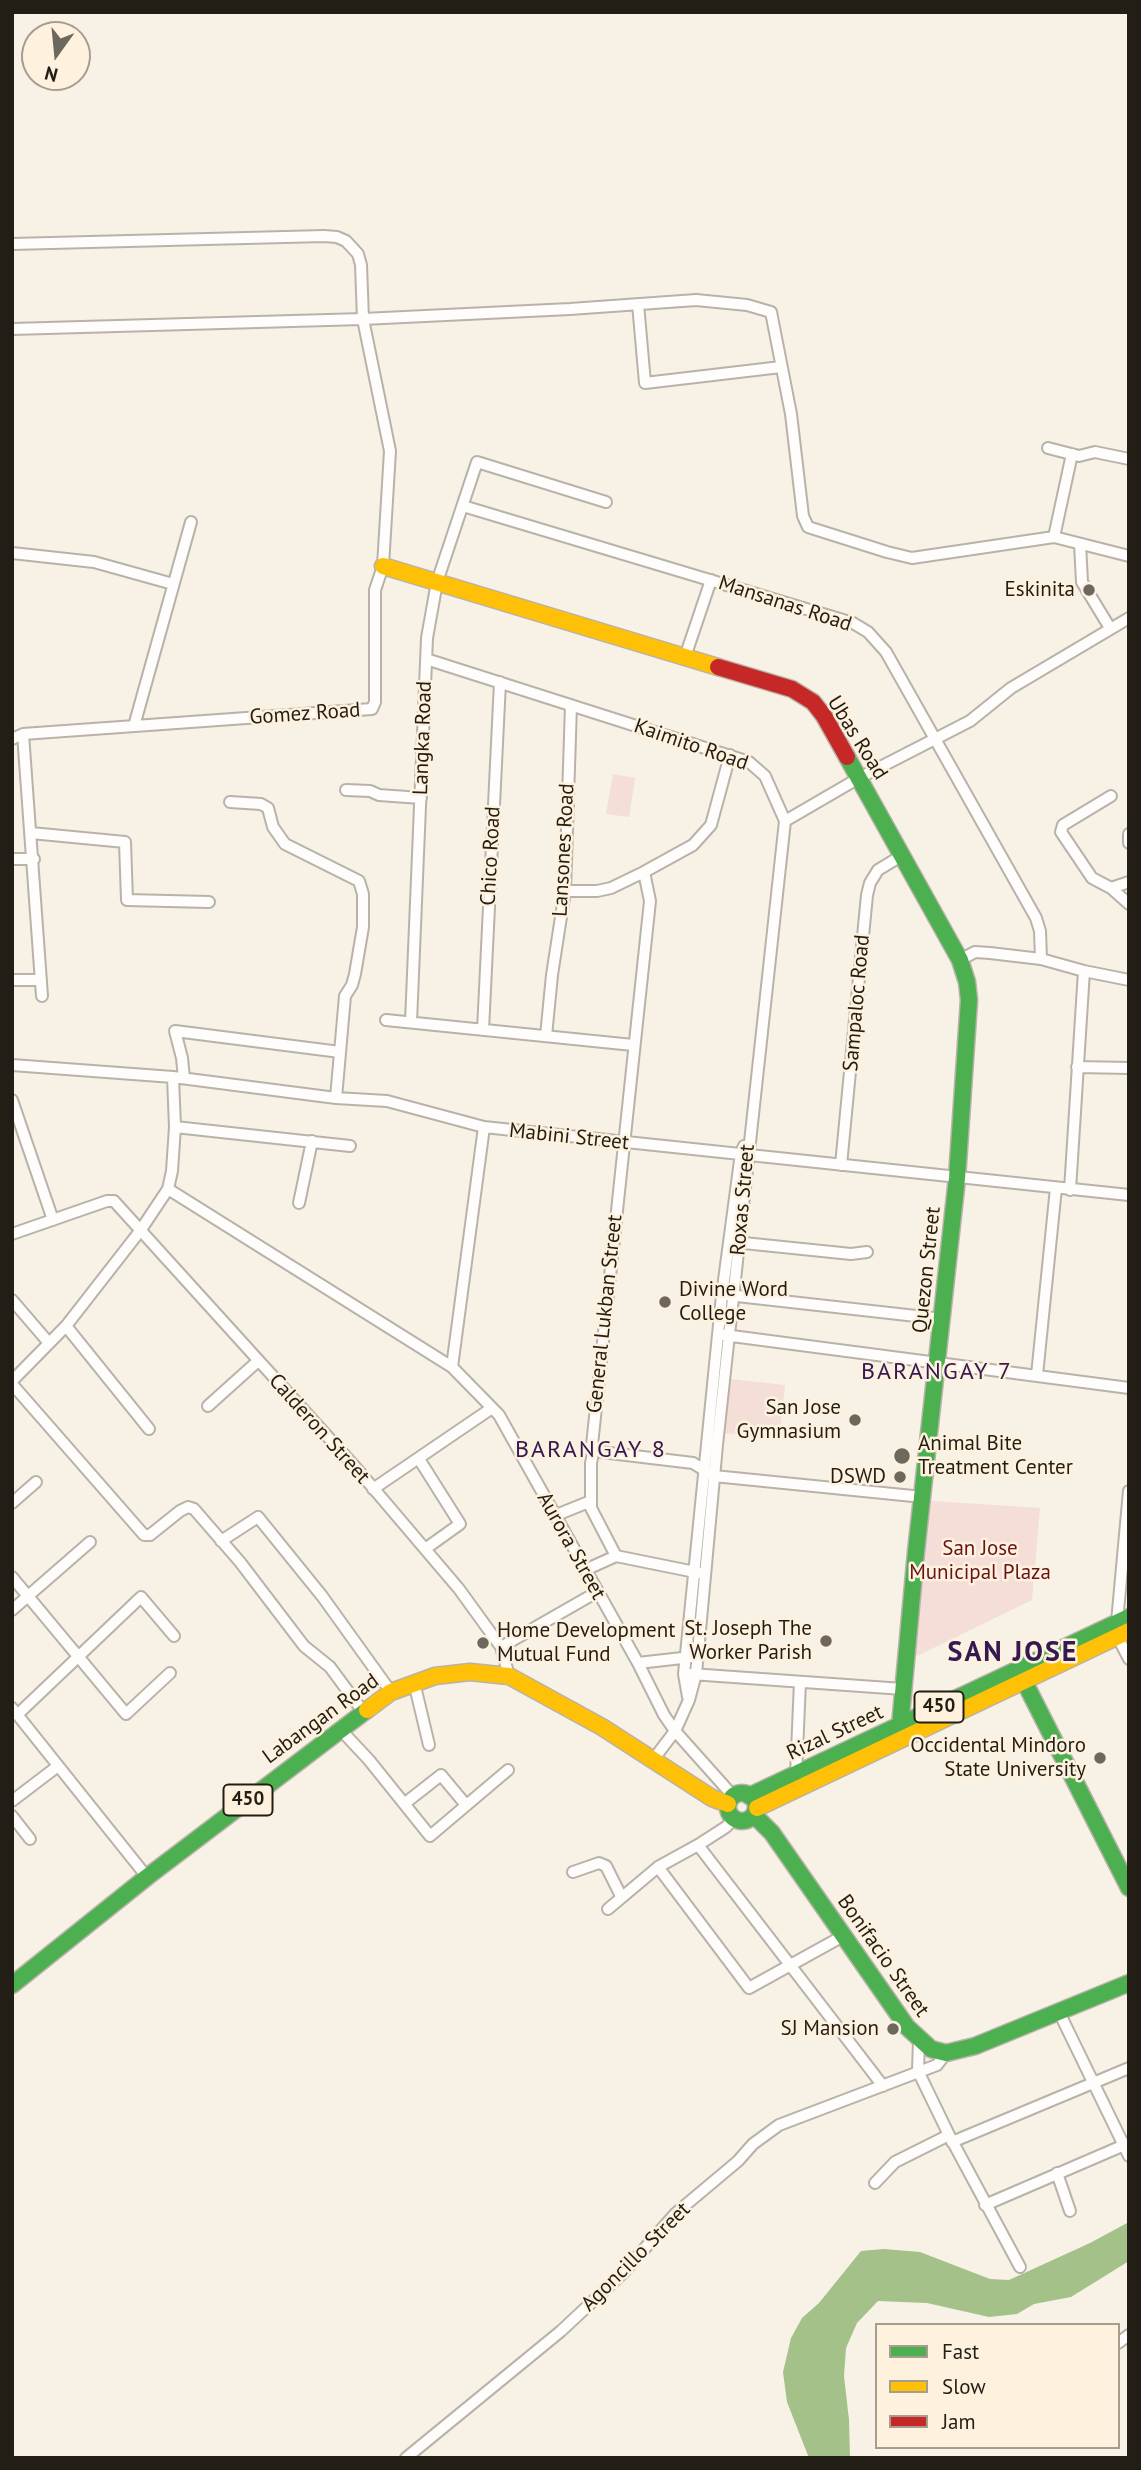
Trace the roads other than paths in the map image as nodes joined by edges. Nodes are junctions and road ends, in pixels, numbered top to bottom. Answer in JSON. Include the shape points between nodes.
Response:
{"nodes":[{"id":1,"x":12,"y":244,"type":"edge"},
{"id":2,"x":638,"y":304,"type":"junction"},
{"id":3,"x":363,"y":319,"type":"junction"},
{"id":4,"x":12,"y":329,"type":"edge"},
{"id":5,"x":781,"y":367,"type":"junction"},
{"id":6,"x":1048,"y":449,"type":"dead end"},
{"id":7,"x":1072,"y":454,"type":"junction"},
{"id":8,"x":1129,"y":459,"type":"edge"},
{"id":9,"x":606,"y":502,"type":"dead end"},
{"id":10,"x":463,"y":506,"type":"junction"},
{"id":11,"x":191,"y":522,"type":"dead end"},
{"id":12,"x":1054,"y":537,"type":"junction"},
{"id":13,"x":1080,"y":544,"type":"junction"},
{"id":14,"x":12,"y":553,"type":"edge"},
{"id":15,"x":1129,"y":556,"type":"edge"},
{"id":16,"x":383,"y":566,"type":"junction"},
{"id":17,"x":711,"y":580,"type":"junction"},
{"id":18,"x":437,"y":582,"type":"junction"},
{"id":19,"x":173,"y":584,"type":"junction"},
{"id":20,"x":1129,"y":618,"type":"edge"},
{"id":21,"x":1110,"y":628,"type":"junction"},
{"id":22,"x":685,"y":657,"type":"junction"},
{"id":23,"x":426,"y":659,"type":"junction"},
{"id":24,"x":500,"y":682,"type":"junction"},
{"id":25,"x":571,"y":705,"type":"junction"},
{"id":26,"x":134,"y":726,"type":"junction"},
{"id":27,"x":23,"y":734,"type":"junction"},
{"id":28,"x":12,"y":740,"type":"edge"},
{"id":29,"x":935,"y":740,"type":"junction"},
{"id":30,"x":730,"y":755,"type":"junction"},
{"id":31,"x":859,"y":778,"type":"junction"},
{"id":32,"x":346,"y":790,"type":"dead end"},
{"id":33,"x":1111,"y":796,"type":"dead end"},
{"id":34,"x":421,"y":798,"type":"junction"},
{"id":35,"x":230,"y":802,"type":"dead end"},
{"id":36,"x":785,"y":821,"type":"junction"},
{"id":37,"x":31,"y":833,"type":"junction"},
{"id":38,"x":1129,"y":834,"type":"edge"},
{"id":39,"x":1129,"y":843,"type":"edge"},
{"id":40,"x":901,"y":856,"type":"junction"},
{"id":41,"x":12,"y":859,"type":"edge"},
{"id":42,"x":34,"y":859,"type":"junction"},
{"id":43,"x":644,"y":872,"type":"junction"},
{"id":44,"x":1129,"y":882,"type":"edge"},
{"id":45,"x":1111,"y":888,"type":"junction"},
{"id":46,"x":565,"y":891,"type":"junction"},
{"id":47,"x":209,"y":902,"type":"dead end"},
{"id":48,"x":1129,"y":904,"type":"edge"},
{"id":49,"x":1041,"y":959,"type":"junction"},
{"id":50,"x":960,"y":960,"type":"junction"},
{"id":51,"x":1084,"y":971,"type":"junction"},
{"id":52,"x":41,"y":980,"type":"junction"},
{"id":53,"x":1129,"y":980,"type":"edge"},
{"id":54,"x":12,"y":981,"type":"edge"},
{"id":55,"x":41,"y":996,"type":"dead end"},
{"id":56,"x":386,"y":1020,"type":"dead end"},
{"id":57,"x":411,"y":1022,"type":"junction"},
{"id":58,"x":483,"y":1030,"type":"junction"},
{"id":59,"x":546,"y":1036,"type":"junction"},
{"id":60,"x":634,"y":1045,"type":"junction"},
{"id":61,"x":340,"y":1052,"type":"junction"},
{"id":62,"x":12,"y":1065,"type":"edge"},
{"id":63,"x":1077,"y":1067,"type":"junction"},
{"id":64,"x":1129,"y":1068,"type":"edge"},
{"id":65,"x":178,"y":1077,"type":"junction"},
{"id":66,"x":337,"y":1098,"type":"junction"},
{"id":67,"x":12,"y":1100,"type":"edge"},
{"id":68,"x":175,"y":1127,"type":"junction"},
{"id":69,"x":484,"y":1128,"type":"junction"},
{"id":70,"x":312,"y":1141,"type":"junction"},
{"id":71,"x":623,"y":1143,"type":"junction"},
{"id":72,"x":26,"y":1144,"type":"junction"},
{"id":73,"x":349,"y":1146,"type":"dead end"},
{"id":74,"x":12,"y":1147,"type":"edge"},
{"id":75,"x":745,"y":1154,"type":"junction"},
{"id":76,"x":841,"y":1165,"type":"junction"},
{"id":77,"x":957,"y":1178,"type":"junction"},
{"id":78,"x":1056,"y":1188,"type":"junction"},
{"id":79,"x":168,"y":1189,"type":"junction"},
{"id":80,"x":1070,"y":1190,"type":"junction"},
{"id":81,"x":1129,"y":1195,"type":"edge"},
{"id":82,"x":299,"y":1203,"type":"dead end"},
{"id":83,"x":53,"y":1220,"type":"junction"},
{"id":84,"x":140,"y":1231,"type":"junction"},
{"id":85,"x":12,"y":1234,"type":"edge"},
{"id":86,"x":734,"y":1242,"type":"junction"},
{"id":87,"x":867,"y":1252,"type":"dead end"},
{"id":88,"x":727,"y":1295,"type":"junction"},
{"id":89,"x":12,"y":1300,"type":"edge"},
{"id":90,"x":943,"y":1319,"type":"junction"},
{"id":91,"x":66,"y":1326,"type":"junction"},
{"id":92,"x":724,"y":1334,"type":"junction"},
{"id":93,"x":49,"y":1343,"type":"junction"},
{"id":94,"x":258,"y":1361,"type":"junction"},
{"id":95,"x":938,"y":1364,"type":"junction"},
{"id":96,"x":452,"y":1367,"type":"junction"},
{"id":97,"x":1037,"y":1375,"type":"junction"},
{"id":98,"x":12,"y":1383,"type":"edge"},
{"id":99,"x":1129,"y":1388,"type":"edge"},
{"id":100,"x":208,"y":1406,"type":"dead end"},
{"id":101,"x":492,"y":1408,"type":"junction"},
{"id":102,"x":149,"y":1429,"type":"dead end"},
{"id":103,"x":594,"y":1448,"type":"junction"},
{"id":104,"x":419,"y":1459,"type":"junction"},
{"id":105,"x":710,"y":1474,"type":"junction"},
{"id":106,"x":36,"y":1482,"type":"dead end"},
{"id":107,"x":373,"y":1489,"type":"junction"},
{"id":108,"x":1129,"y":1491,"type":"edge"},
{"id":109,"x":923,"y":1497,"type":"junction"},
{"id":110,"x":591,"y":1502,"type":"junction"},
{"id":111,"x":12,"y":1503,"type":"edge"},
{"id":112,"x":554,"y":1516,"type":"junction"},
{"id":113,"x":221,"y":1541,"type":"junction"},
{"id":114,"x":90,"y":1542,"type":"dead end"},
{"id":115,"x":425,"y":1549,"type":"junction"},
{"id":116,"x":616,"y":1556,"type":"junction"},
{"id":117,"x":585,"y":1570,"type":"junction"},
{"id":118,"x":700,"y":1573,"type":"junction"},
{"id":119,"x":12,"y":1577,"type":"edge"},
{"id":120,"x":597,"y":1592,"type":"junction"},
{"id":121,"x":28,"y":1595,"type":"junction"},
{"id":122,"x":12,"y":1609,"type":"edge"},
{"id":123,"x":1123,"y":1627,"type":"edge"},
{"id":124,"x":174,"y":1636,"type":"dead end"},
{"id":125,"x":501,"y":1647,"type":"junction"},
{"id":126,"x":78,"y":1656,"type":"junction"},
{"id":127,"x":692,"y":1657,"type":"junction"},
{"id":128,"x":1129,"y":1659,"type":"edge"},
{"id":129,"x":638,"y":1663,"type":"junction"},
{"id":130,"x":170,"y":1673,"type":"dead end"},
{"id":131,"x":690,"y":1674,"type":"junction"},
{"id":132,"x":1024,"y":1674,"type":"junction"},
{"id":133,"x":509,"y":1676,"type":"junction"},
{"id":134,"x":414,"y":1682,"type":"junction"},
{"id":135,"x":800,"y":1682,"type":"junction"},
{"id":136,"x":903,"y":1689,"type":"junction"},
{"id":137,"x":391,"y":1692,"type":"junction"},
{"id":138,"x":15,"y":1712,"type":"edge"},
{"id":139,"x":364,"y":1713,"type":"junction"},
{"id":140,"x":340,"y":1729,"type":"junction"},
{"id":141,"x":675,"y":1731,"type":"junction"},
{"id":142,"x":899,"y":1734,"type":"junction"},
{"id":143,"x":429,"y":1745,"type":"dead end"},
{"id":144,"x":653,"y":1760,"type":"junction"},
{"id":145,"x":58,"y":1766,"type":"junction"},
{"id":146,"x":508,"y":1770,"type":"dead end"},
{"id":147,"x":796,"y":1775,"type":"junction"},
{"id":148,"x":12,"y":1801,"type":"edge"},
{"id":149,"x":404,"y":1804,"type":"junction"},
{"id":150,"x":466,"y":1805,"type":"junction"},
{"id":151,"x":743,"y":1806,"type":"junction"},
{"id":152,"x":12,"y":1816,"type":"edge"},
{"id":153,"x":30,"y":1839,"type":"dead end"},
{"id":154,"x":698,"y":1845,"type":"junction"},
{"id":155,"x":658,"y":1867,"type":"junction"},
{"id":156,"x":573,"y":1872,"type":"dead end"},
{"id":157,"x":147,"y":1877,"type":"junction"},
{"id":158,"x":1129,"y":1888,"type":"edge"},
{"id":159,"x":621,"y":1896,"type":"junction"},
{"id":160,"x":608,"y":1909,"type":"dead end"},
{"id":161,"x":843,"y":1936,"type":"junction"},
{"id":162,"x":790,"y":1966,"type":"junction"},
{"id":163,"x":1129,"y":1983,"type":"edge"},
{"id":164,"x":12,"y":1985,"type":"edge"},
{"id":165,"x":1058,"y":2010,"type":"junction"},
{"id":166,"x":919,"y":2040,"type":"junction"},
{"id":167,"x":946,"y":2053,"type":"junction"},
{"id":168,"x":1129,"y":2068,"type":"edge"},
{"id":169,"x":918,"y":2071,"type":"junction"},
{"id":170,"x":1092,"y":2083,"type":"junction"},
{"id":171,"x":883,"y":2086,"type":"junction"},
{"id":172,"x":951,"y":2138,"type":"junction"},
{"id":173,"x":1127,"y":2148,"type":"edge"},
{"id":174,"x":1056,"y":2173,"type":"junction"},
{"id":175,"x":875,"y":2183,"type":"dead end"},
{"id":176,"x":985,"y":2205,"type":"junction"},
{"id":177,"x":1070,"y":2211,"type":"dead end"},
{"id":178,"x":1020,"y":2267,"type":"dead end"},
{"id":179,"x":406,"y":2458,"type":"edge"}],
"edges":[{"from":1,"to":3,"type":"street","name":"Gomez Road","via":[[337,237],[358,254]]},
{"from":2,"to":3,"type":"street"},
{"from":2,"to":5,"type":"street","via":[[696,300],[737,303],[771,312]]},
{"from":2,"to":5,"type":"street","via":[[645,383]]},
{"from":3,"to":4,"type":"street"},
{"from":3,"to":16,"type":"street","name":"Gomez Road","via":[[390,445]]},
{"from":5,"to":12,"type":"street","via":[[808,527],[912,558]]},
{"from":6,"to":7,"type":"street"},
{"from":7,"to":8,"type":"street","via":[[1095,452]]},
{"from":7,"to":12,"type":"street"},
{"from":9,"to":10,"type":"street","name":"Langka Road","via":[[478,462]]},
{"from":10,"to":17,"type":"street","name":"Mansanas Road"},
{"from":10,"to":18,"type":"street","name":"Langka Road"},
{"from":11,"to":19,"type":"street"},
{"from":12,"to":13,"type":"street"},
{"from":13,"to":15,"type":"street"},
{"from":13,"to":21,"type":"street","via":[[1082,582]]},
{"from":14,"to":19,"type":"street","via":[[94,562]]},
{"from":16,"to":18,"type":"street","name":"Ubas Road"},
{"from":16,"to":26,"type":"street","name":"Gomez Road","via":[[375,590],[372,709]]},
{"from":17,"to":22,"type":"street"},
{"from":17,"to":29,"type":"street","name":"Mansanas Road","via":[[853,623],[867,632],[886,652]]},
{"from":18,"to":22,"type":"street","name":"Ubas Road"},
{"from":18,"to":23,"type":"street","name":"Langka Road"},
{"from":19,"to":26,"type":"street"},
{"from":20,"to":21,"type":"street"},
{"from":21,"to":29,"type":"street"},
{"from":22,"to":31,"type":"street","name":"Ubas Road","via":[[792,689],[813,702]]},
{"from":23,"to":24,"type":"street","name":"Kaimito Road"},
{"from":23,"to":34,"type":"street","name":"Langka Road"},
{"from":24,"to":25,"type":"street","name":"Kaimito Road"},
{"from":24,"to":58,"type":"street","name":"Chico Road"},
{"from":25,"to":30,"type":"street","name":"Kaimito Road"},
{"from":25,"to":46,"type":"street","name":"Lansones Road"},
{"from":26,"to":27,"type":"street","name":"Gomez Road"},
{"from":27,"to":28,"type":"street","name":"Gomez Road"},
{"from":27,"to":37,"type":"street"},
{"from":29,"to":31,"type":"street"},
{"from":29,"to":49,"type":"street","name":"Mansanas Road","via":[[1036,918]]},
{"from":30,"to":36,"type":"street","name":"Kaimito Road","via":[[761,771]]},
{"from":30,"to":43,"type":"street","via":[[711,825],[692,845]]},
{"from":31,"to":36,"type":"street"},
{"from":31,"to":40,"type":"street","name":"Ubas Road"},
{"from":32,"to":34,"type":"street"},
{"from":33,"to":45,"type":"street","via":[[1063,825],[1061,832],[1092,878]]},
{"from":34,"to":57,"type":"street","name":"Langka Road"},
{"from":35,"to":61,"type":"street","via":[[268,808],[273,827],[285,844],[359,881],[363,927],[355,974],[345,996]]},
{"from":36,"to":75,"type":"street","name":"Roxas Street","via":[[764,1027]]},
{"from":37,"to":42,"type":"street"},
{"from":37,"to":47,"type":"street","via":[[125,842],[127,900]]},
{"from":38,"to":39,"type":"street"},
{"from":40,"to":50,"type":"street","name":"Ubas Road"},
{"from":40,"to":76,"type":"street","name":"Sampaloc Road","via":[[878,870],[867,895]]},
{"from":41,"to":42,"type":"street"},
{"from":42,"to":52,"type":"street"},
{"from":43,"to":46,"type":"street","via":[[597,891]]},
{"from":43,"to":60,"type":"street","name":"General Lukban Street","via":[[650,901]]},
{"from":44,"to":45,"type":"street"},
{"from":45,"to":48,"type":"street"},
{"from":46,"to":59,"type":"street","name":"Lansones Road"},
{"from":49,"to":50,"type":"street","via":[[975,953]]},
{"from":49,"to":51,"type":"street"},
{"from":50,"to":77,"type":"street","name":"Ubas Road","via":[[969,1000]]},
{"from":51,"to":53,"type":"street"},
{"from":51,"to":63,"type":"street"},
{"from":52,"to":54,"type":"street"},
{"from":52,"to":55,"type":"street"},
{"from":56,"to":57,"type":"street"},
{"from":57,"to":58,"type":"street"},
{"from":58,"to":59,"type":"street"},
{"from":59,"to":60,"type":"street"},
{"from":60,"to":71,"type":"street","name":"General Lukban Street"},
{"from":61,"to":65,"type":"street","via":[[176,1031],[182,1058]]},
{"from":61,"to":66,"type":"street"},
{"from":62,"to":65,"type":"street","name":"Mabini Street"},
{"from":63,"to":64,"type":"street"},
{"from":63,"to":80,"type":"street"},
{"from":65,"to":66,"type":"street","name":"Mabini Street"},
{"from":65,"to":68,"type":"street"},
{"from":66,"to":69,"type":"street","name":"Mabini Street","via":[[387,1101]]},
{"from":67,"to":72,"type":"street"},
{"from":68,"to":70,"type":"street"},
{"from":68,"to":79,"type":"street"},
{"from":69,"to":71,"type":"street","name":"Mabini Street"},
{"from":69,"to":96,"type":"street"},
{"from":70,"to":73,"type":"street"},
{"from":70,"to":82,"type":"street"},
{"from":71,"to":75,"type":"street","name":"Mabini Street"},
{"from":71,"to":103,"type":"street","name":"General Lukban Street","via":[[591,1440]]},
{"from":72,"to":74,"type":"street"},
{"from":72,"to":83,"type":"street"},
{"from":75,"to":76,"type":"street","name":"Mabini Street"},
{"from":75,"to":86,"type":"street","name":"Roxas Street"},
{"from":76,"to":77,"type":"street","name":"Mabini Street"},
{"from":77,"to":78,"type":"street","name":"Mabini Street"},
{"from":77,"to":90,"type":"street","name":"Quezon Street"},
{"from":78,"to":80,"type":"street","name":"Mabini Street"},
{"from":78,"to":97,"type":"street"},
{"from":79,"to":84,"type":"street"},
{"from":79,"to":96,"type":"street","name":"Aurora Street"},
{"from":80,"to":81,"type":"street","name":"Mabini Street"},
{"from":83,"to":84,"type":"street","name":"Calderon Street","via":[[114,1201]]},
{"from":83,"to":85,"type":"street"},
{"from":84,"to":91,"type":"street"},
{"from":84,"to":94,"type":"street","name":"Calderon Street"},
{"from":86,"to":87,"type":"street"},
{"from":86,"to":88,"type":"street","name":"Roxas Street"},
{"from":88,"to":90,"type":"street"},
{"from":88,"to":92,"type":"street","name":"Roxas Street"},
{"from":89,"to":93,"type":"street"},
{"from":90,"to":95,"type":"street","name":"Quezon Street"},
{"from":91,"to":93,"type":"street"},
{"from":91,"to":102,"type":"street"},
{"from":92,"to":95,"type":"street"},
{"from":92,"to":105,"type":"street","name":"Roxas Street"},
{"from":93,"to":98,"type":"street"},
{"from":94,"to":100,"type":"street"},
{"from":94,"to":107,"type":"street","name":"Calderon Street"},
{"from":95,"to":97,"type":"street"},
{"from":95,"to":109,"type":"street","name":"Quezon Street"},
{"from":96,"to":101,"type":"street","name":"Aurora Street"},
{"from":97,"to":99,"type":"street"},
{"from":98,"to":113,"type":"street","via":[[144,1535],[188,1507]]},
{"from":101,"to":104,"type":"street"},
{"from":101,"to":112,"type":"street","name":"Aurora Street"},
{"from":103,"to":105,"type":"street","via":[[693,1463]]},
{"from":103,"to":110,"type":"street","name":"General Lukban Street"},
{"from":104,"to":107,"type":"street"},
{"from":104,"to":115,"type":"street","via":[[460,1524]]},
{"from":105,"to":109,"type":"street"},
{"from":105,"to":118,"type":"street","name":"Roxas Street"},
{"from":106,"to":111,"type":"street"},
{"from":107,"to":115,"type":"street","name":"Calderon Street"},
{"from":108,"to":123,"type":"street"},
{"from":109,"to":136,"type":"street","name":"Quezon Street"},
{"from":110,"to":112,"type":"street"},
{"from":110,"to":116,"type":"street"},
{"from":112,"to":117,"type":"street","name":"Aurora Street"},
{"from":113,"to":137,"type":"street","via":[[258,1517]]},
{"from":113,"to":139,"type":"street"},
{"from":114,"to":121,"type":"street"},
{"from":115,"to":125,"type":"street","name":"Calderon Street"},
{"from":116,"to":117,"type":"street"},
{"from":116,"to":118,"type":"street"},
{"from":117,"to":120,"type":"street","name":"Aurora Street"},
{"from":118,"to":127,"type":"street","name":"Roxas Street"},
{"from":119,"to":121,"type":"street"},
{"from":120,"to":125,"type":"street"},
{"from":120,"to":129,"type":"street","name":"Aurora Street"},
{"from":121,"to":122,"type":"street"},
{"from":121,"to":126,"type":"street"},
{"from":123,"to":128,"type":"street"},
{"from":123,"to":132,"type":"street","name":"Rizal Street","number":"450"},
{"from":124,"to":126,"type":"street","via":[[141,1597]]},
{"from":125,"to":133,"type":"street","name":"Calderon Street"},
{"from":126,"to":130,"type":"street","via":[[126,1714]]},
{"from":126,"to":138,"type":"street"},
{"from":127,"to":129,"type":"street"},
{"from":127,"to":131,"type":"street","name":"Roxas Street"},
{"from":129,"to":141,"type":"street","name":"Aurora Street"},
{"from":131,"to":135,"type":"street"},
{"from":131,"to":141,"type":"street","name":"Roxas Street","via":[[689,1700]]},
{"from":132,"to":142,"type":"street","name":"Rizal Street","number":"450"},
{"from":132,"to":158,"type":"street"},
{"from":133,"to":134,"type":"street","name":"Labangan Road","number":"450","via":[[470,1672]]},
{"from":133,"to":144,"type":"street","name":"Labangan Road","number":"450"},
{"from":134,"to":137,"type":"street","name":"Labangan Road","number":"450"},
{"from":134,"to":143,"type":"street"},
{"from":135,"to":136,"type":"street"},
{"from":135,"to":147,"type":"street"},
{"from":136,"to":142,"type":"street","name":"Quezon Street"},
{"from":137,"to":139,"type":"street","name":"Labangan Road","number":"450"},
{"from":138,"to":145,"type":"street"},
{"from":139,"to":140,"type":"street","name":"Labangan Road","number":"450"},
{"from":140,"to":149,"type":"street"},
{"from":140,"to":157,"type":"street","name":"Labangan Road","number":"450"},
{"from":141,"to":144,"type":"street","name":"Roxas Street"},
{"from":141,"to":151,"type":"street","name":"Aurora Street"},
{"from":142,"to":147,"type":"street","name":"Rizal Street","number":"450"},
{"from":142,"to":151,"type":"street","name":"Rizal Street","number":"450"},
{"from":144,"to":151,"type":"street","name":"Labangan Road","number":"450","via":[[712,1798]]},
{"from":145,"to":148,"type":"street"},
{"from":145,"to":157,"type":"street"},
{"from":146,"to":150,"type":"street"},
{"from":147,"to":151,"type":"street","name":"Rizal Street","number":"450"},
{"from":149,"to":150,"type":"street","via":[[441,1775]]},
{"from":149,"to":150,"type":"street","via":[[430,1836]]},
{"from":151,"to":154,"type":"street","via":[[726,1827]]},
{"from":151,"to":161,"type":"street","name":"Bonifacio Street","via":[[772,1833]]},
{"from":152,"to":153,"type":"street"},
{"from":154,"to":155,"type":"street"},
{"from":154,"to":162,"type":"street"},
{"from":155,"to":159,"type":"street"},
{"from":155,"to":162,"type":"street","via":[[749,1988]]},
{"from":156,"to":159,"type":"street","via":[[599,1863],[606,1866]]},
{"from":157,"to":164,"type":"street","name":"Labangan Road","number":"450"},
{"from":159,"to":160,"type":"street"},
{"from":161,"to":162,"type":"street"},
{"from":161,"to":166,"type":"street","name":"Bonifacio Street"},
{"from":162,"to":171,"type":"street"},
{"from":163,"to":165,"type":"street"},
{"from":165,"to":167,"type":"street","via":[[975,2046]]},
{"from":165,"to":170,"type":"street"},
{"from":166,"to":167,"type":"street","name":"Bonifacio Street"},
{"from":166,"to":169,"type":"street"},
{"from":167,"to":169,"type":"street","name":"Agoncillo Street","via":[[937,2065]]},
{"from":168,"to":170,"type":"street"},
{"from":169,"to":171,"type":"street","name":"Agoncillo Street"},
{"from":169,"to":172,"type":"street"},
{"from":170,"to":172,"type":"street"},
{"from":170,"to":173,"type":"street"},
{"from":171,"to":179,"type":"street","name":"Agoncillo Street","via":[[779,2125],[753,2144],[676,2213],[623,2273],[561,2331]]},
{"from":172,"to":175,"type":"street","via":[[895,2162]]},
{"from":172,"to":176,"type":"street"},
{"from":173,"to":174,"type":"street"},
{"from":174,"to":176,"type":"street"},
{"from":174,"to":177,"type":"street"},
{"from":176,"to":178,"type":"street"}]}
